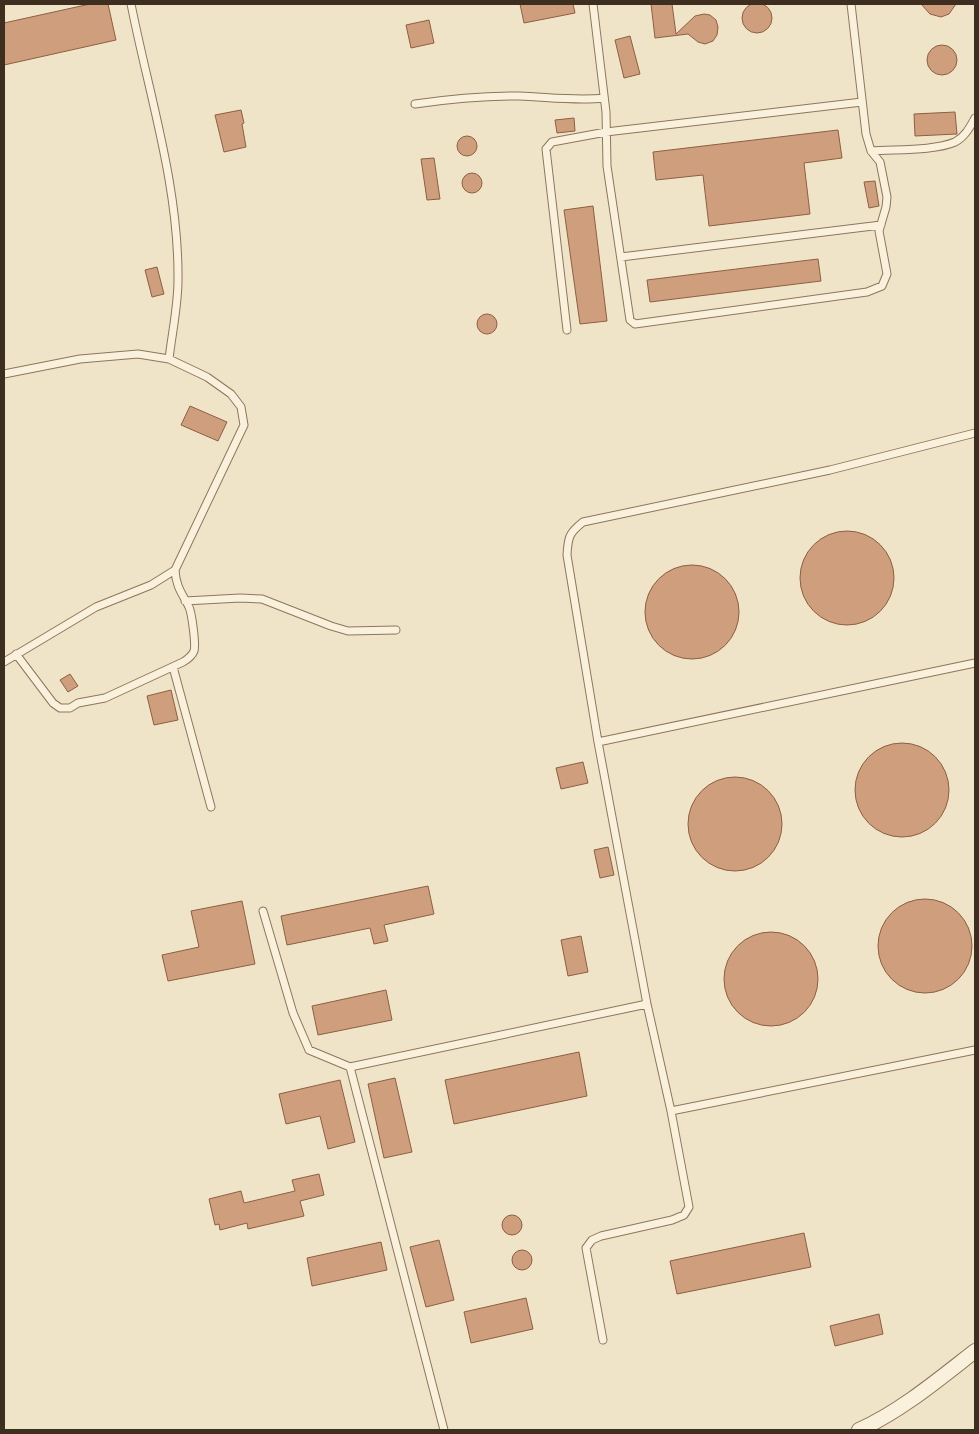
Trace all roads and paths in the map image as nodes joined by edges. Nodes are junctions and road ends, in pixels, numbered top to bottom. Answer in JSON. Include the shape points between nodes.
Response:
{"nodes":[{"id":1,"x":131,"y":4,"type":"edge"},
{"id":2,"x":593,"y":4,"type":"edge"},
{"id":3,"x":851,"y":4,"type":"edge"},
{"id":4,"x":604,"y":98,"type":"junction"},
{"id":5,"x":862,"y":102,"type":"junction"},
{"id":6,"x":415,"y":104,"type":"dead end"},
{"id":7,"x":975,"y":118,"type":"edge"},
{"id":8,"x":606,"y":132,"type":"junction"},
{"id":9,"x":871,"y":151,"type":"junction"},
{"id":10,"x":881,"y":225,"type":"junction"},
{"id":11,"x":621,"y":257,"type":"junction"},
{"id":12,"x":567,"y":330,"type":"dead end"},
{"id":13,"x":169,"y":359,"type":"junction"},
{"id":14,"x":4,"y":374,"type":"edge"},
{"id":15,"x":975,"y":434,"type":"edge"},
{"id":16,"x":175,"y":570,"type":"junction"},
{"id":17,"x":185,"y":601,"type":"junction"},
{"id":18,"x":396,"y":630,"type":"dead end"},
{"id":19,"x":16,"y":654,"type":"junction"},
{"id":20,"x":4,"y":662,"type":"edge"},
{"id":21,"x":975,"y":663,"type":"edge"},
{"id":22,"x":173,"y":667,"type":"junction"},
{"id":23,"x":598,"y":742,"type":"junction"},
{"id":24,"x":211,"y":807,"type":"dead end"},
{"id":25,"x":263,"y":911,"type":"dead end"},
{"id":26,"x":647,"y":1004,"type":"junction"},
{"id":27,"x":975,"y":1050,"type":"edge"},
{"id":28,"x":350,"y":1067,"type":"junction"},
{"id":29,"x":671,"y":1111,"type":"junction"},
{"id":30,"x":603,"y":1340,"type":"dead end"},
{"id":31,"x":975,"y":1351,"type":"edge"},
{"id":32,"x":444,"y":1430,"type":"edge"},
{"id":33,"x":859,"y":1430,"type":"edge"}],
"edges":[{"from":1,"to":13,"type":"lane","via":[[171,185],[175,221],[178,281]]},
{"from":2,"to":4,"type":"lane"},
{"from":3,"to":5,"type":"lane"},
{"from":4,"to":6,"type":"lane","via":[[481,97]]},
{"from":4,"to":8,"type":"lane"},
{"from":5,"to":8,"type":"lane"},
{"from":5,"to":9,"type":"lane"},
{"from":7,"to":9,"type":"lane","via":[[968,131],[956,141],[938,146]]},
{"from":8,"to":11,"type":"lane","via":[[607,166]]},
{"from":8,"to":12,"type":"lane","via":[[552,142],[546,149]]},
{"from":9,"to":10,"type":"lane","via":[[880,162],[887,196]]},
{"from":10,"to":11,"type":"lane"},
{"from":10,"to":11,"type":"lane","via":[[879,231],[887,274],[882,286],[867,292],[635,324],[630,320]]},
{"from":13,"to":14,"type":"lane","via":[[138,354],[80,359]]},
{"from":13,"to":16,"type":"lane","via":[[207,377],[231,394],[241,407],[244,426]]},
{"from":15,"to":23,"type":"lane","via":[[830,470],[583,522],[572,530],[567,556]]},
{"from":16,"to":17,"type":"lane","via":[[175,581]]},
{"from":16,"to":19,"type":"lane","via":[[152,585],[96,607]]},
{"from":17,"to":18,"type":"lane","via":[[262,599],[348,631]]},
{"from":17,"to":22,"type":"lane","via":[[190,610],[195,649],[191,657]]},
{"from":19,"to":20,"type":"lane"},
{"from":19,"to":22,"type":"lane","via":[[60,708],[105,698]]},
{"from":21,"to":23,"type":"lane"},
{"from":22,"to":24,"type":"lane"},
{"from":23,"to":26,"type":"lane"},
{"from":25,"to":28,"type":"lane","via":[[293,1013],[308,1050]]},
{"from":26,"to":28,"type":"lane"},
{"from":26,"to":29,"type":"lane"},
{"from":27,"to":29,"type":"lane"},
{"from":28,"to":32,"type":"lane"},
{"from":29,"to":30,"type":"lane","via":[[689,1206],[684,1215],[672,1220],[601,1236],[586,1248]]},
{"from":31,"to":33,"type":"street","via":[[909,1400]]}]}
